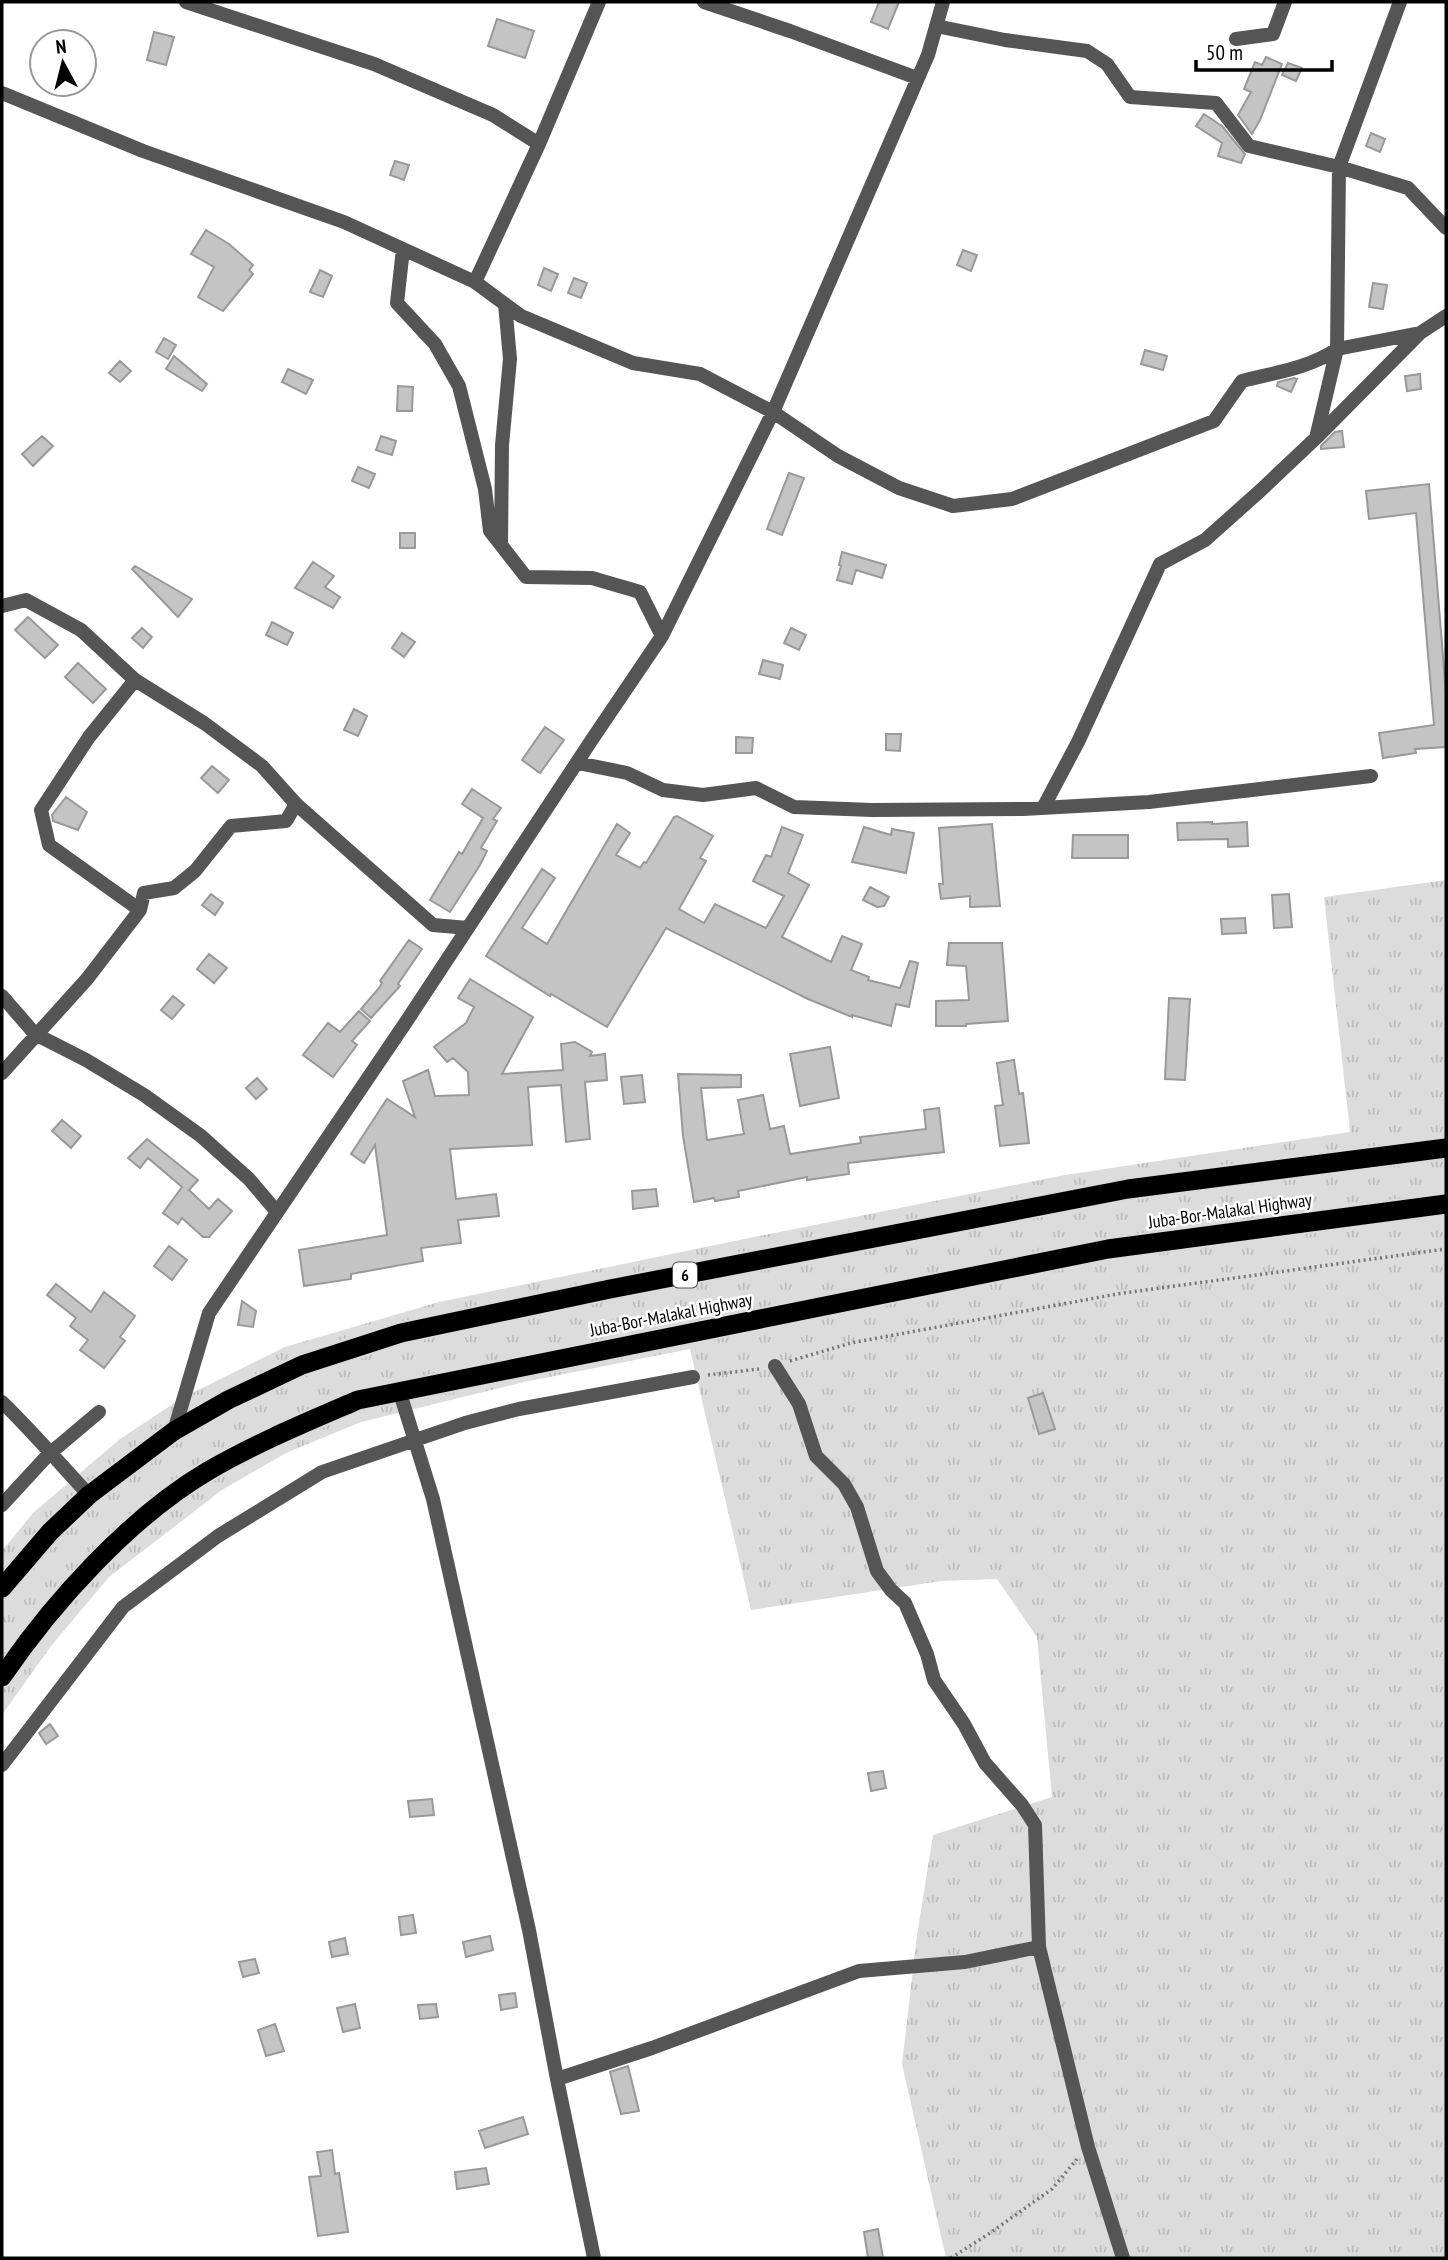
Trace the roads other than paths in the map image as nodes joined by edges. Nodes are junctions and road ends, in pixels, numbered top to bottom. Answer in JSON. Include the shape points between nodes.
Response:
{"nodes":[{"id":1,"x":186,"y":2,"type":"edge"},
{"id":2,"x":599,"y":2,"type":"edge"},
{"id":3,"x":704,"y":2,"type":"edge"},
{"id":4,"x":943,"y":2,"type":"edge"},
{"id":5,"x":1285,"y":2,"type":"edge"},
{"id":6,"x":1400,"y":2,"type":"edge"},
{"id":7,"x":936,"y":26,"type":"junction"},
{"id":8,"x":1236,"y":39,"type":"dead end"},
{"id":9,"x":917,"y":78,"type":"junction"},
{"id":10,"x":2,"y":93,"type":"edge"},
{"id":11,"x":539,"y":144,"type":"junction"},
{"id":12,"x":1339,"y":167,"type":"junction"},
{"id":13,"x":1446,"y":228,"type":"edge"},
{"id":14,"x":403,"y":249,"type":"junction"},
{"id":15,"x":475,"y":282,"type":"junction"},
{"id":16,"x":505,"y":304,"type":"junction"},
{"id":17,"x":1446,"y":316,"type":"edge"},
{"id":18,"x":1420,"y":332,"type":"junction"},
{"id":19,"x":1337,"y":349,"type":"junction"},
{"id":20,"x":773,"y":412,"type":"junction"},
{"id":21,"x":1316,"y":438,"type":"junction"},
{"id":22,"x":500,"y":545,"type":"junction"},
{"id":23,"x":2,"y":606,"type":"edge"},
{"id":24,"x":662,"y":636,"type":"junction"},
{"id":25,"x":135,"y":680,"type":"junction"},
{"id":26,"x":578,"y":763,"type":"junction"},
{"id":27,"x":1371,"y":776,"type":"dead end"},
{"id":28,"x":296,"y":804,"type":"junction"},
{"id":29,"x":1043,"y":807,"type":"junction"},
{"id":30,"x":141,"y":911,"type":"junction"},
{"id":31,"x":468,"y":928,"type":"junction"},
{"id":32,"x":2,"y":996,"type":"edge"},
{"id":33,"x":35,"y":1034,"type":"junction"},
{"id":34,"x":2,"y":1073,"type":"edge"},
{"id":35,"x":1446,"y":1148,"type":"edge"},
{"id":36,"x":1446,"y":1204,"type":"edge"},
{"id":37,"x":277,"y":1212,"type":"junction"},
{"id":38,"x":775,"y":1366,"type":"road end"},
{"id":39,"x":693,"y":1377,"type":"road end"},
{"id":40,"x":399,"y":1391,"type":"junction"},
{"id":41,"x":2,"y":1402,"type":"edge"},
{"id":42,"x":99,"y":1412,"type":"dead end"},
{"id":43,"x":174,"y":1431,"type":"junction"},
{"id":44,"x":414,"y":1441,"type":"junction"},
{"id":45,"x":89,"y":1495,"type":"junction"},
{"id":46,"x":2,"y":1506,"type":"edge"},
{"id":47,"x":2,"y":1588,"type":"edge"},
{"id":48,"x":2,"y":1677,"type":"edge"},
{"id":49,"x":2,"y":1765,"type":"edge"},
{"id":50,"x":1039,"y":1947,"type":"junction"},
{"id":51,"x":557,"y":2079,"type":"junction"},
{"id":52,"x":594,"y":2258,"type":"edge"},
{"id":53,"x":1123,"y":2258,"type":"edge"}],
"edges":[{"from":1,"to":11,"type":"street","via":[[374,64],[493,115]]},
{"from":2,"to":11,"type":"street"},
{"from":3,"to":9,"type":"street"},
{"from":4,"to":7,"type":"street"},
{"from":5,"to":8,"type":"street","via":[[1273,33]]},
{"from":6,"to":12,"type":"street"},
{"from":7,"to":9,"type":"street"},
{"from":7,"to":12,"type":"street","via":[[1087,51],[1107,64],[1130,97],[1216,103],[1249,146]]},
{"from":9,"to":20,"type":"street"},
{"from":10,"to":14,"type":"street","via":[[143,151],[344,222]]},
{"from":11,"to":15,"type":"street"},
{"from":12,"to":13,"type":"street","via":[[1408,188]]},
{"from":12,"to":19,"type":"street"},
{"from":14,"to":15,"type":"street"},
{"from":14,"to":22,"type":"street","via":[[397,303],[435,344],[459,386],[485,489],[490,531]]},
{"from":15,"to":16,"type":"street"},
{"from":16,"to":20,"type":"street","via":[[521,316],[633,363],[701,374]]},
{"from":16,"to":22,"type":"street","via":[[510,359]]},
{"from":17,"to":18,"type":"street"},
{"from":18,"to":19,"type":"street"},
{"from":18,"to":21,"type":"street"},
{"from":19,"to":20,"type":"street","via":[[1290,369],[1242,381],[1214,421],[1012,499],[953,506],[899,488],[838,456]]},
{"from":19,"to":21,"type":"street"},
{"from":20,"to":24,"type":"street"},
{"from":21,"to":29,"type":"street","via":[[1205,540],[1160,564]]},
{"from":22,"to":24,"type":"street","via":[[526,577],[593,579],[640,592]]},
{"from":23,"to":25,"type":"street","via":[[26,600],[81,630]]},
{"from":24,"to":26,"type":"street"},
{"from":25,"to":28,"type":"street","via":[[262,766]]},
{"from":25,"to":30,"type":"street","via":[[89,737],[41,810],[49,845]]},
{"from":26,"to":29,"type":"street","via":[[627,773],[663,790],[703,795],[756,788],[794,807]]},
{"from":26,"to":31,"type":"street"},
{"from":27,"to":29,"type":"street","via":[[1149,802]]},
{"from":28,"to":30,"type":"street","via":[[286,821],[231,826],[174,888],[144,892]]},
{"from":28,"to":31,"type":"street","via":[[433,925]]},
{"from":30,"to":33,"type":"street"},
{"from":31,"to":37,"type":"street"},
{"from":32,"to":33,"type":"street"},
{"from":33,"to":34,"type":"street"},
{"from":33,"to":37,"type":"street","via":[[144,1095],[201,1136],[249,1179]]},
{"from":35,"to":43,"type":"highway","name":"Juba-Bor-Malakal Highway","number":"6","via":[[1128,1189],[401,1333],[302,1365]]},
{"from":36,"to":40,"type":"highway","name":"Juba-Bor-Malakal Highway","via":[[1108,1249]]},
{"from":37,"to":43,"type":"street","via":[[209,1313]]},
{"from":38,"to":50,"type":"street","via":[[799,1404],[816,1456],[844,1484],[857,1507],[877,1571],[905,1604],[934,1680],[985,1763],[1035,1825]]},
{"from":39,"to":44,"type":"street","via":[[519,1409]]},
{"from":40,"to":44,"type":"street"},
{"from":40,"to":48,"type":"highway","name":"Juba-Bor-Malakal Highway","via":[[358,1400],[282,1433],[208,1472],[151,1511],[74,1585]]},
{"from":41,"to":45,"type":"street"},
{"from":42,"to":46,"type":"street","via":[[48,1455]]},
{"from":43,"to":45,"type":"highway","name":"Juba-Bor-Malakal Highway","number":"6"},
{"from":44,"to":49,"type":"street","via":[[322,1472],[218,1536],[123,1607]]},
{"from":44,"to":51,"type":"street","via":[[433,1499],[529,1930]]},
{"from":45,"to":47,"type":"highway","name":"Juba-Bor-Malakal Highway","number":"6"},
{"from":50,"to":51,"type":"street","via":[[965,1962],[859,1971]]},
{"from":50,"to":53,"type":"street","via":[[1088,2147]]},
{"from":51,"to":52,"type":"street"}]}
